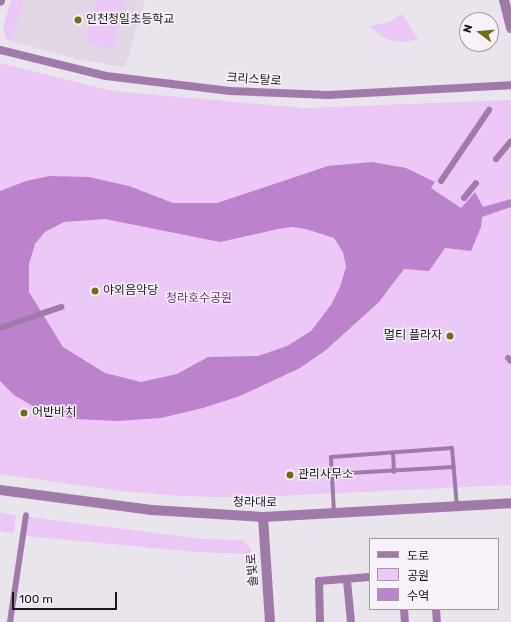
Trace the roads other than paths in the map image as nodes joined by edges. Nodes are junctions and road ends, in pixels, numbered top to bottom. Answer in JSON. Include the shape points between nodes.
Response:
{"nodes":[{"id":1,"x":504,"y":0,"type":"edge"},
{"id":2,"x":511,"y":28,"type":"edge"},
{"id":3,"x":0,"y":50,"type":"edge"},
{"id":4,"x":511,"y":85,"type":"edge"},
{"id":5,"x":489,"y":110,"type":"dead end"},
{"id":6,"x":511,"y":141,"type":"edge"},
{"id":7,"x":496,"y":159,"type":"dead end"},
{"id":8,"x":441,"y":181,"type":"dead end"},
{"id":9,"x":476,"y":184,"type":"dead end"},
{"id":10,"x":464,"y":198,"type":"dead end"},
{"id":11,"x":61,"y":307,"type":"dead end"},
{"id":12,"x":0,"y":328,"type":"edge"},
{"id":13,"x":393,"y":453,"type":"junction"},
{"id":14,"x":454,"y":468,"type":"junction"},
{"id":15,"x":394,"y":472,"type":"junction"},
{"id":16,"x":332,"y":474,"type":"junction"},
{"id":17,"x":0,"y":490,"type":"edge"},
{"id":18,"x":511,"y":503,"type":"edge"},
{"id":19,"x":457,"y":507,"type":"junction"},
{"id":20,"x":334,"y":514,"type":"junction"},
{"id":21,"x":26,"y":515,"type":"dead end"},
{"id":22,"x":263,"y":517,"type":"junction"},
{"id":23,"x":369,"y":578,"type":"edge"},
{"id":24,"x":347,"y":580,"type":"junction"},
{"id":25,"x":404,"y":610,"type":"edge"},
{"id":26,"x":436,"y":610,"type":"edge"},
{"id":27,"x":10,"y":622,"type":"edge"},
{"id":28,"x":270,"y":622,"type":"edge"},
{"id":29,"x":320,"y":622,"type":"edge"},
{"id":30,"x":351,"y":622,"type":"edge"},
{"id":31,"x":405,"y":622,"type":"edge"},
{"id":32,"x":437,"y":622,"type":"edge"}],
"edges":[{"from":1,"to":2,"type":"street"},
{"from":3,"to":4,"type":"street","name":"크리스탈로","via":[[106,76],[230,91],[328,95]]},
{"from":5,"to":8,"type":"street"},
{"from":6,"to":7,"type":"street"},
{"from":9,"to":10,"type":"street"},
{"from":11,"to":12,"type":"street"},
{"from":13,"to":14,"type":"lane","via":[[452,448]]},
{"from":13,"to":15,"type":"lane"},
{"from":13,"to":16,"type":"lane","via":[[331,457]]},
{"from":14,"to":15,"type":"lane"},
{"from":14,"to":19,"type":"lane"},
{"from":15,"to":16,"type":"lane"},
{"from":16,"to":20,"type":"lane"},
{"from":17,"to":22,"type":"street","name":"청라대로","via":[[152,510]]},
{"from":18,"to":19,"type":"street","name":"청라대로"},
{"from":19,"to":20,"type":"street","name":"청라대로"},
{"from":20,"to":22,"type":"street","name":"청라대로"},
{"from":21,"to":27,"type":"street"},
{"from":22,"to":28,"type":"street","name":"솔빛로"},
{"from":23,"to":24,"type":"street"},
{"from":24,"to":29,"type":"street","via":[[319,581]]},
{"from":24,"to":30,"type":"street"},
{"from":25,"to":31,"type":"street"},
{"from":26,"to":32,"type":"street"}]}
